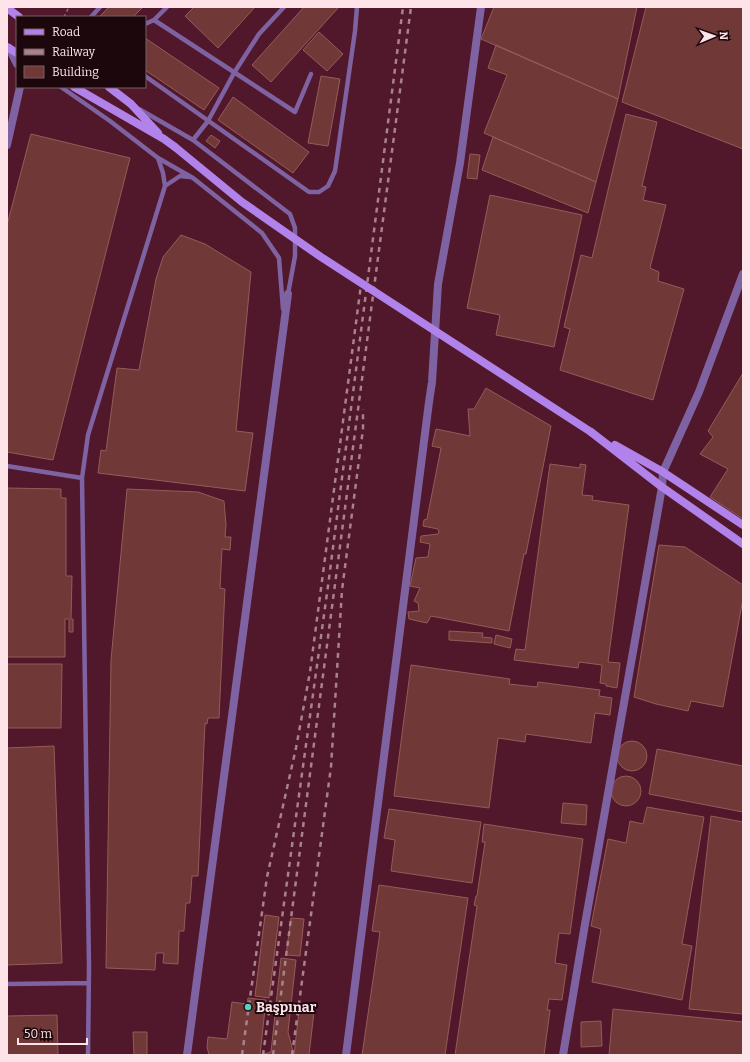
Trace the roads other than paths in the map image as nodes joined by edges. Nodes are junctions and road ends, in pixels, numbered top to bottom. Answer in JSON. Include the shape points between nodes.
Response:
{"nodes":[{"id":1,"x":100,"y":7,"type":"edge"},
{"id":2,"x":167,"y":7,"type":"edge"},
{"id":3,"x":284,"y":7,"type":"edge"},
{"id":4,"x":357,"y":7,"type":"edge"},
{"id":5,"x":482,"y":7,"type":"edge"},
{"id":6,"x":7,"y":8,"type":"edge"},
{"id":7,"x":18,"y":16,"type":"edge"},
{"id":8,"x":92,"y":16,"type":"edge"},
{"id":9,"x":154,"y":20,"type":"junction"},
{"id":10,"x":146,"y":24,"type":"edge"},
{"id":11,"x":8,"y":48,"type":"edge"},
{"id":12,"x":16,"y":62,"type":"edge"},
{"id":13,"x":234,"y":73,"type":"junction"},
{"id":14,"x":311,"y":74,"type":"dead end"},
{"id":15,"x":146,"y":77,"type":"edge"},
{"id":16,"x":21,"y":88,"type":"edge"},
{"id":17,"x":62,"y":88,"type":"edge"},
{"id":18,"x":76,"y":88,"type":"edge"},
{"id":19,"x":110,"y":88,"type":"edge"},
{"id":20,"x":131,"y":104,"type":"junction"},
{"id":21,"x":208,"y":121,"type":"junction"},
{"id":22,"x":164,"y":139,"type":"junction"},
{"id":23,"x":193,"y":140,"type":"junction"},
{"id":24,"x":7,"y":144,"type":"edge"},
{"id":25,"x":158,"y":158,"type":"junction"},
{"id":26,"x":193,"y":178,"type":"junction"},
{"id":27,"x":165,"y":186,"type":"junction"},
{"id":28,"x":743,"y":274,"type":"edge"},
{"id":29,"x":288,"y":294,"type":"joint"},
{"id":30,"x":284,"y":326,"type":"junction"},
{"id":31,"x":591,"y":432,"type":"junction"},
{"id":32,"x":7,"y":466,"type":"edge"},
{"id":33,"x":663,"y":472,"type":"junction"},
{"id":34,"x":82,"y":478,"type":"junction"},
{"id":35,"x":662,"y":487,"type":"junction"},
{"id":36,"x":743,"y":525,"type":"edge"},
{"id":37,"x":743,"y":544,"type":"edge"},
{"id":38,"x":89,"y":983,"type":"junction"},
{"id":39,"x":7,"y":984,"type":"edge"},
{"id":40,"x":88,"y":1055,"type":"edge"},
{"id":41,"x":187,"y":1055,"type":"edge"},
{"id":42,"x":346,"y":1055,"type":"edge"},
{"id":43,"x":563,"y":1055,"type":"edge"}],
"edges":[{"from":1,"to":8,"type":"lane"},
{"from":2,"to":9,"type":"lane"},
{"from":3,"to":13,"type":"lane","via":[[259,34]]},
{"from":4,"to":21,"type":"lane","via":[[335,171],[328,186],[319,192],[309,192]]},
{"from":5,"to":42,"type":"street","via":[[460,163],[438,284],[432,382]]},
{"from":6,"to":7,"type":"street"},
{"from":9,"to":10,"type":"lane"},
{"from":9,"to":13,"type":"lane"},
{"from":11,"to":12,"type":"street"},
{"from":13,"to":14,"type":"lane","via":[[295,112]]},
{"from":13,"to":21,"type":"lane"},
{"from":15,"to":21,"type":"lane"},
{"from":16,"to":24,"type":"street"},
{"from":17,"to":25,"type":"lane"},
{"from":18,"to":22,"type":"street"},
{"from":19,"to":20,"type":"street"},
{"from":20,"to":22,"type":"street"},
{"from":20,"to":23,"type":"lane"},
{"from":21,"to":23,"type":"lane"},
{"from":22,"to":31,"type":"street","bridge":true,"via":[[242,202]]},
{"from":23,"to":29,"type":"lane","via":[[290,214],[294,228],[295,256]]},
{"from":25,"to":26,"type":"lane"},
{"from":25,"to":27,"type":"lane"},
{"from":26,"to":27,"type":"lane","via":[[180,176]]},
{"from":26,"to":30,"type":"lane","via":[[262,233],[279,258]]},
{"from":27,"to":34,"type":"lane","via":[[88,435]]},
{"from":28,"to":33,"type":"street","via":[[699,392]]},
{"from":29,"to":30,"type":"street"},
{"from":30,"to":41,"type":"street"},
{"from":31,"to":33,"type":"street"},
{"from":31,"to":35,"type":"street"},
{"from":32,"to":34,"type":"lane"},
{"from":33,"to":35,"type":"street"},
{"from":33,"to":36,"type":"street"},
{"from":34,"to":38,"type":"lane"},
{"from":35,"to":37,"type":"street"},
{"from":35,"to":43,"type":"street"},
{"from":38,"to":39,"type":"lane"},
{"from":38,"to":40,"type":"lane"}]}
